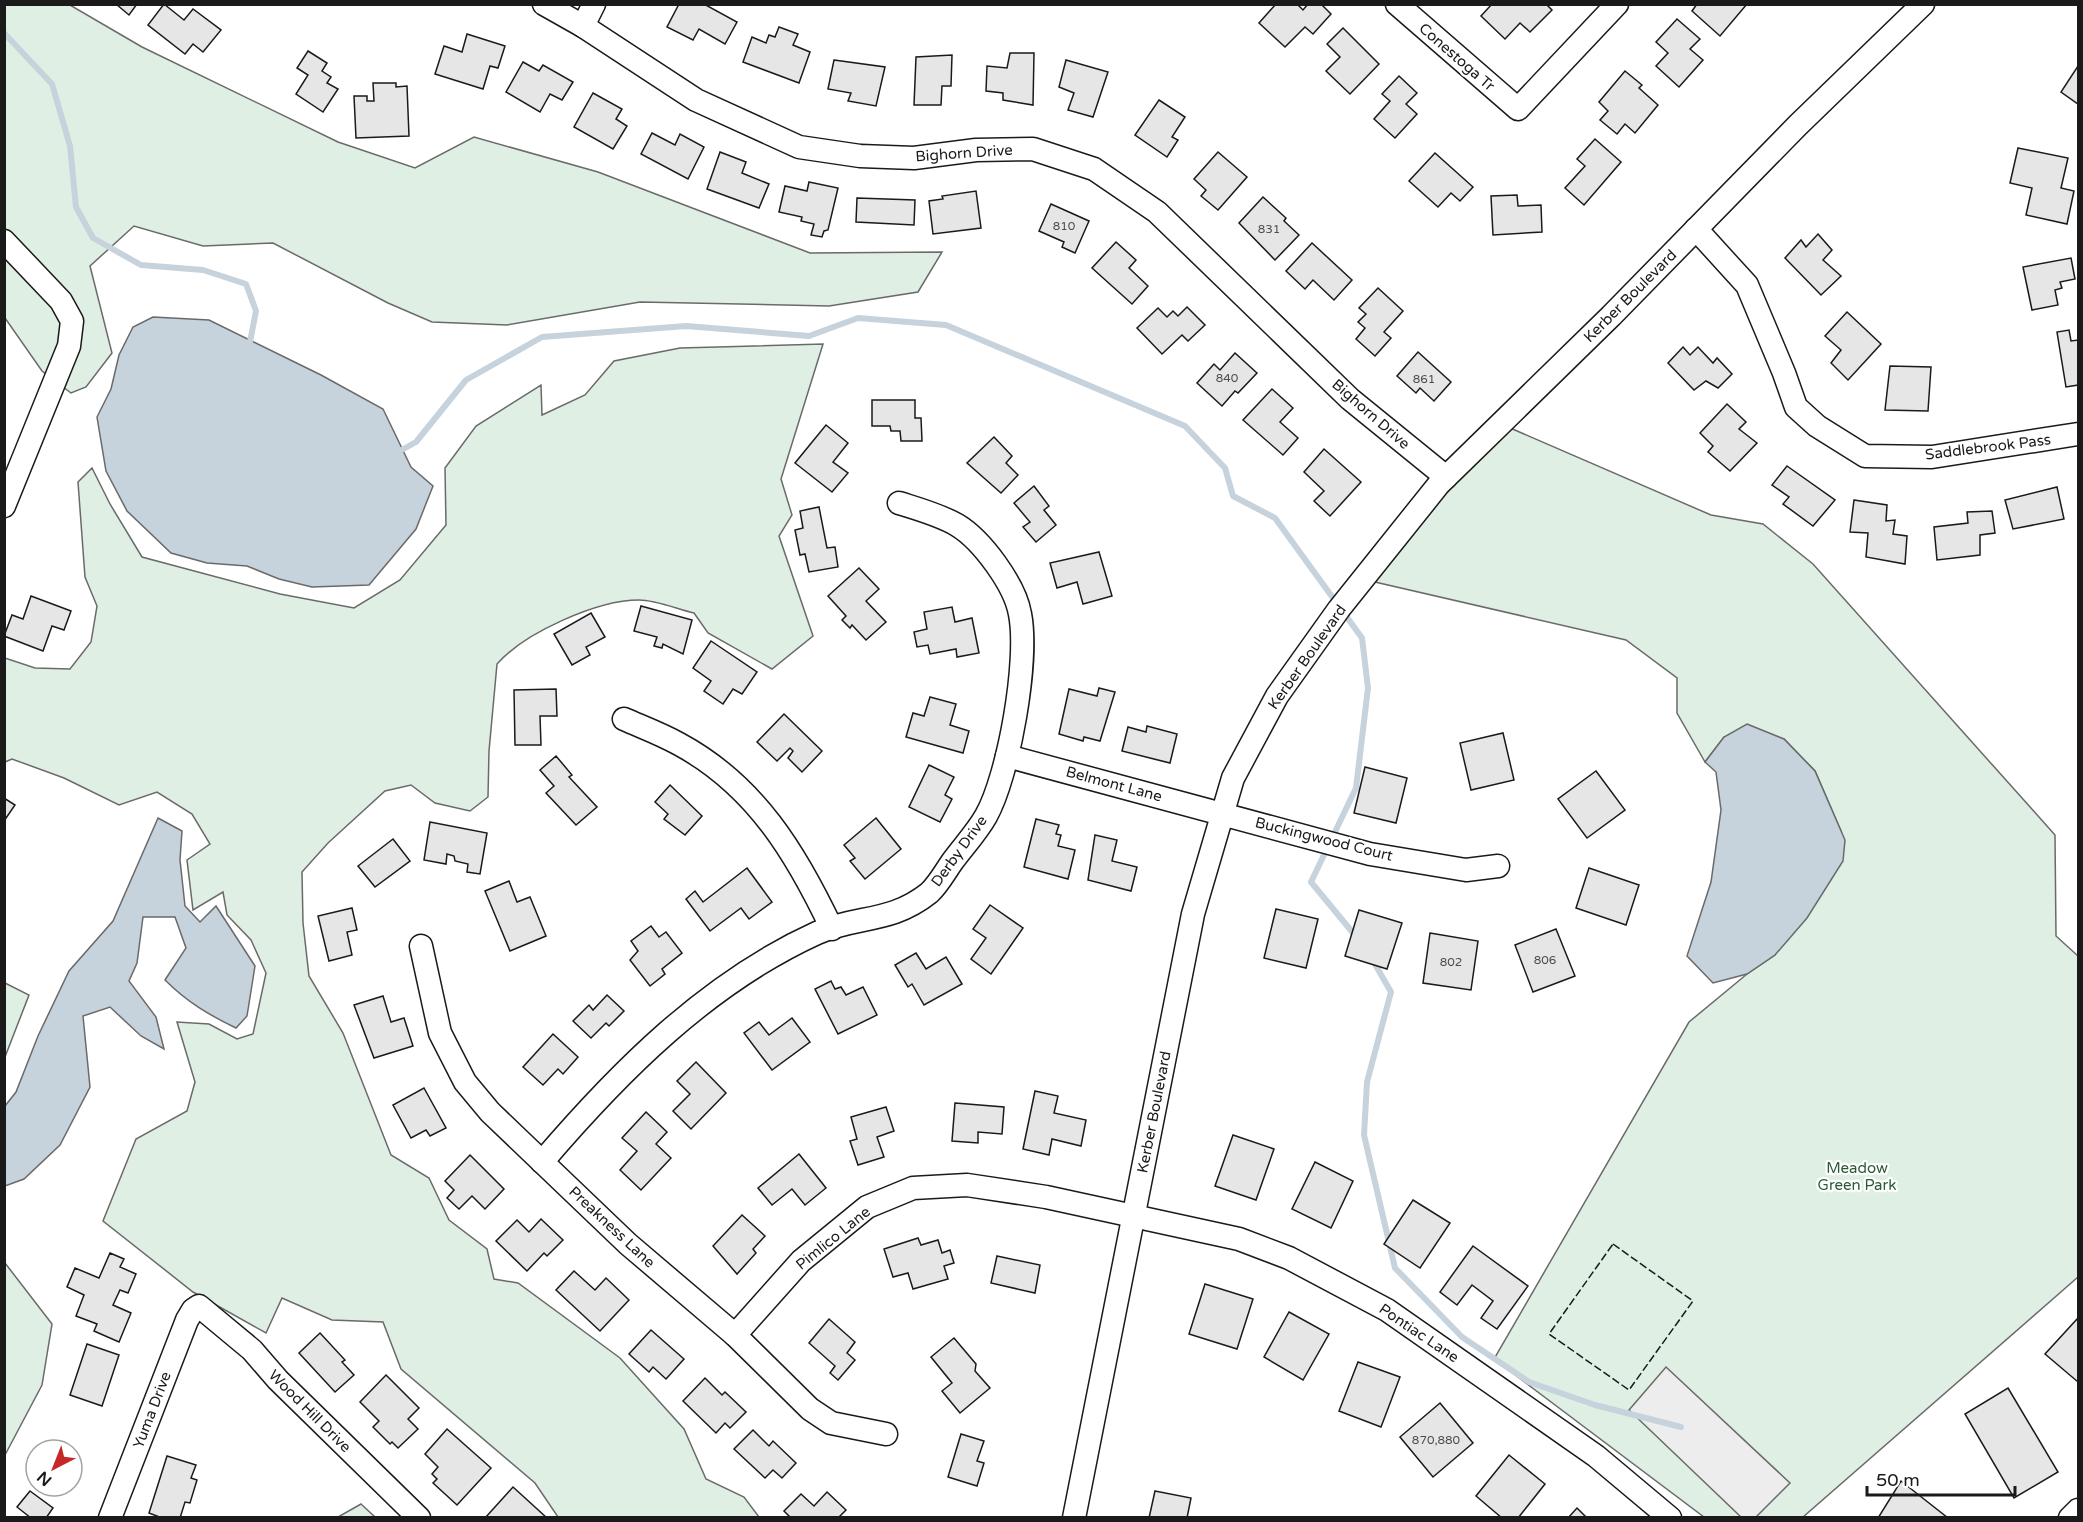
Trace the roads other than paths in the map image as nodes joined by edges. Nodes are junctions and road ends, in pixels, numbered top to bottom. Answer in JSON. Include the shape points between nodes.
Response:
{"nodes":[{"id":1,"x":544,"y":4,"type":"edge"},
{"id":2,"x":594,"y":4,"type":"edge"},
{"id":3,"x":1397,"y":4,"type":"edge"},
{"id":4,"x":1617,"y":4,"type":"edge"},
{"id":5,"x":1923,"y":4,"type":"edge"},
{"id":6,"x":583,"y":26,"type":"junction"},
{"id":7,"x":1696,"y":229,"type":"junction"},
{"id":8,"x":4,"y":241,"type":"edge"},
{"id":9,"x":2079,"y":434,"type":"edge"},
{"id":10,"x":10,"y":472,"type":"edge"},
{"id":11,"x":1446,"y":477,"type":"junction"},
{"id":12,"x":899,"y":503,"type":"dead end"},
{"id":13,"x":4,"y":506,"type":"edge"},
{"id":14,"x":624,"y":719,"type":"dead end"},
{"id":15,"x":1007,"y":756,"type":"junction"},
{"id":16,"x":1221,"y":813,"type":"junction"},
{"id":17,"x":1498,"y":866,"type":"dead end"},
{"id":18,"x":832,"y":929,"type":"junction"},
{"id":19,"x":421,"y":946,"type":"dead end"},
{"id":20,"x":542,"y":1162,"type":"junction"},
{"id":21,"x":1133,"y":1215,"type":"junction"},
{"id":22,"x":199,"y":1306,"type":"joint"},
{"id":23,"x":735,"y":1335,"type":"junction"},
{"id":24,"x":886,"y":1434,"type":"dead end"},
{"id":25,"x":2079,"y":1510,"type":"edge"},
{"id":26,"x":110,"y":1518,"type":"edge"},
{"id":27,"x":419,"y":1518,"type":"edge"},
{"id":28,"x":1074,"y":1518,"type":"edge"},
{"id":29,"x":1670,"y":1518,"type":"edge"},
{"id":30,"x":2070,"y":1518,"type":"edge"}],
"edges":[{"from":1,"to":6,"type":"street","name":"Bighorn Drive"},
{"from":2,"to":6,"type":"street"},
{"from":3,"to":4,"type":"street","name":"Conestoga Tr","via":[[1518,109]]},
{"from":5,"to":7,"type":"street","name":"Kerber Boulevard"},
{"from":6,"to":11,"type":"street","name":"Bighorn Drive","via":[[696,100],[799,147],[860,156],[914,158],[976,150],[1033,149],[1094,169],[1157,212],[1350,399]]},
{"from":7,"to":9,"type":"street","name":"Saddlebrook Pass","via":[[1747,285],[1796,407],[1817,426],[1865,456],[1932,457]]},
{"from":7,"to":11,"type":"street","name":"Kerber Boulevard"},
{"from":8,"to":10,"type":"street","via":[[61,301],[72,321],[69,346]]},
{"from":10,"to":13,"type":"street"},
{"from":11,"to":16,"type":"street","name":"Kerber Boulevard","via":[[1339,609],[1277,696],[1233,778]]},
{"from":12,"to":15,"type":"street","name":"Derby Drive","via":[[958,526],[983,548],[1007,580],[1020,613],[1022,672]]},
{"from":14,"to":18,"type":"street","via":[[679,744],[747,795],[778,831],[809,881]]},
{"from":15,"to":16,"type":"street","name":"Belmont Lane"},
{"from":15,"to":18,"type":"street","name":"Derby Drive","via":[[987,815],[931,892],[898,913]]},
{"from":16,"to":17,"type":"street","name":"Buckingwood Court","via":[[1370,854],[1466,870]]},
{"from":16,"to":21,"type":"street","name":"Kerber Boulevard","via":[[1192,914]]},
{"from":18,"to":20,"type":"street","name":"Derby Drive","via":[[819,932],[736,978],[671,1029],[582,1115]]},
{"from":19,"to":20,"type":"street","name":"Preakness Lane","via":[[440,1033],[465,1082]]},
{"from":20,"to":23,"type":"street","name":"Preakness Lane","via":[[628,1244]]},
{"from":21,"to":23,"type":"street","name":"Pimlico Lane","via":[[967,1185],[913,1188],[867,1208],[801,1262]]},
{"from":21,"to":28,"type":"street","name":"Kerber Boulevard"},
{"from":21,"to":29,"type":"street","name":"Pontiac Lane","via":[[1239,1239],[1289,1258],[1387,1310],[1596,1456]]},
{"from":22,"to":26,"type":"street","name":"Yuma Drive","via":[[187,1320]]},
{"from":22,"to":27,"type":"street","name":"Wood Hill Drive","via":[[252,1350]]},
{"from":23,"to":24,"type":"street","name":"Preakness Lane","via":[[810,1409],[831,1423]]},
{"from":25,"to":30,"type":"street"}]}
